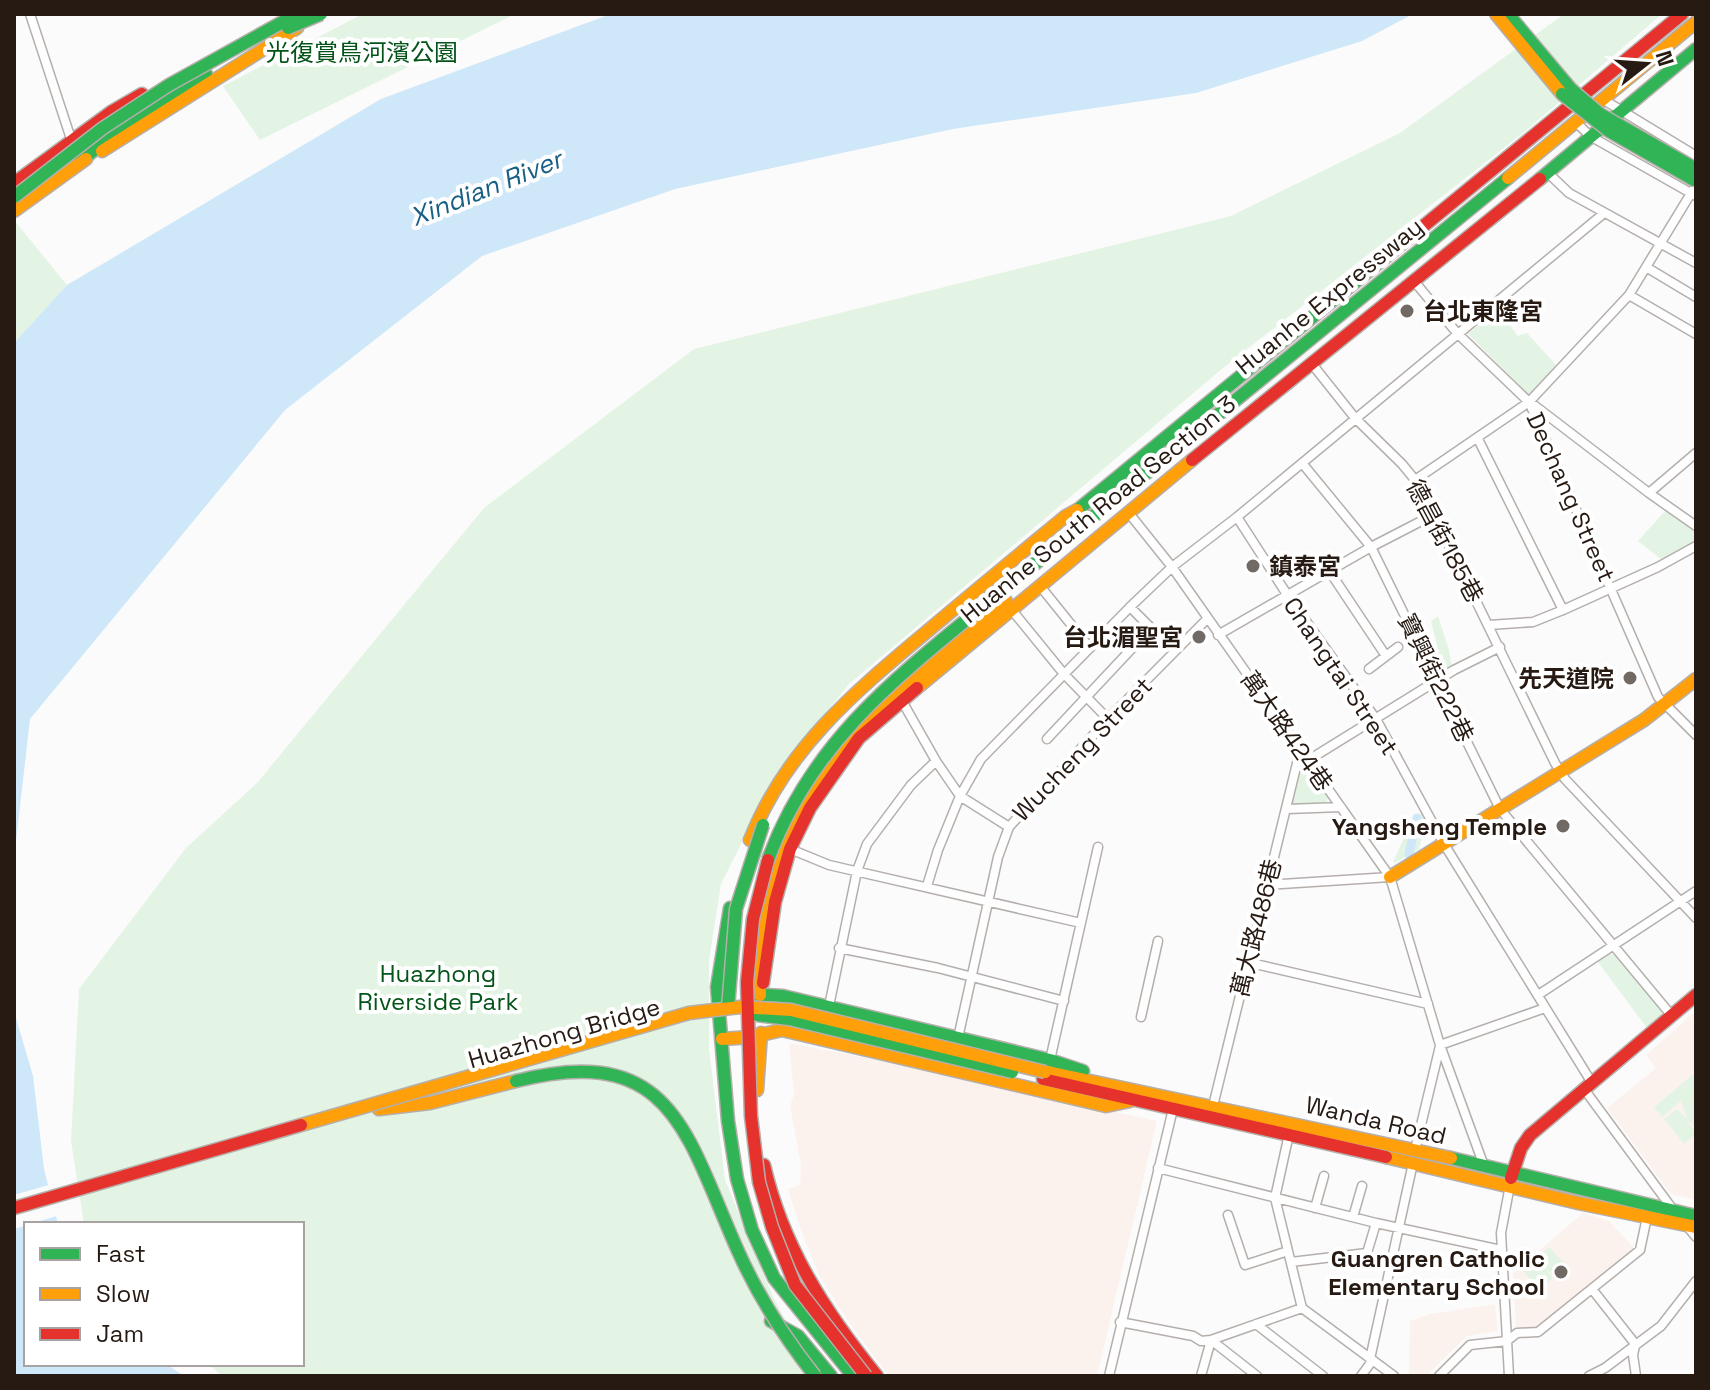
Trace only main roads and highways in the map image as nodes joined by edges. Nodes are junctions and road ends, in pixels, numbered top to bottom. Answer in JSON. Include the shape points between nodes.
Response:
{"nodes":[{"id":1,"x":284,"y":14,"type":"edge"},
{"id":2,"x":297,"y":14,"type":"edge"},
{"id":3,"x":320,"y":14,"type":"edge"},
{"id":4,"x":1496,"y":14,"type":"edge"},
{"id":5,"x":1508,"y":14,"type":"edge"},
{"id":6,"x":1682,"y":14,"type":"edge"},
{"id":7,"x":1696,"y":15,"type":"edge"},
{"id":8,"x":1696,"y":22,"type":"edge"},
{"id":9,"x":1696,"y":49,"type":"edge"},
{"id":10,"x":1566,"y":92,"type":"junction"},
{"id":11,"x":1580,"y":113,"type":"junction"},
{"id":12,"x":1523,"y":147,"type":"junction"},
{"id":13,"x":80,"y":162,"type":"junction"},
{"id":14,"x":1696,"y":169,"type":"edge"},
{"id":15,"x":14,"y":183,"type":"edge"},
{"id":16,"x":1695,"y":189,"type":"edge"},
{"id":17,"x":14,"y":197,"type":"edge"},
{"id":18,"x":14,"y":211,"type":"edge"},
{"id":19,"x":1077,"y":510,"type":"junction"},
{"id":20,"x":1086,"y":522,"type":"junction"},
{"id":21,"x":984,"y":599,"type":"junction"},
{"id":22,"x":1696,"y":679,"type":"edge"},
{"id":23,"x":815,"y":749,"type":"junction"},
{"id":24,"x":1390,"y":877,"type":"road end"},
{"id":25,"x":717,"y":987,"type":"junction"},
{"id":26,"x":760,"y":995,"type":"junction"},
{"id":27,"x":1696,"y":995,"type":"edge"},
{"id":28,"x":783,"y":996,"type":"junction"},
{"id":29,"x":728,"y":1008,"type":"junction"},
{"id":30,"x":782,"y":1030,"type":"junction"},
{"id":31,"x":761,"y":1033,"type":"junction"},
{"id":32,"x":722,"y":1039,"type":"junction"},
{"id":33,"x":1046,"y":1070,"type":"junction"},
{"id":34,"x":1134,"y":1094,"type":"junction"},
{"id":35,"x":379,"y":1109,"type":"junction"},
{"id":36,"x":671,"y":1109,"type":"junction"},
{"id":37,"x":1414,"y":1156,"type":"junction"},
{"id":38,"x":709,"y":1158,"type":"dead end"},
{"id":39,"x":1512,"y":1171,"type":"junction"},
{"id":40,"x":1510,"y":1185,"type":"junction"},
{"id":41,"x":14,"y":1208,"type":"edge"},
{"id":42,"x":14,"y":1215,"type":"edge"},
{"id":43,"x":1693,"y":1222,"type":"edge"},
{"id":44,"x":788,"y":1292,"type":"junction"},
{"id":45,"x":771,"y":1321,"type":"dead end"},
{"id":46,"x":815,"y":1376,"type":"edge"},
{"id":47,"x":831,"y":1376,"type":"edge"},
{"id":48,"x":853,"y":1376,"type":"edge"},
{"id":49,"x":866,"y":1376,"type":"edge"},
{"id":50,"x":877,"y":1376,"type":"edge"}],
"edges":[{"from":1,"to":15,"type":"main road","via":[[111,112]]},
{"from":2,"to":17,"type":"main road","bridge":true,"via":[[169,85]]},
{"from":3,"to":13,"type":"main road"},
{"from":3,"to":13,"type":"main road","bridge":true,"via":[[206,74],[114,133]]},
{"from":4,"to":10,"type":"main road"},
{"from":5,"to":10,"type":"main road"},
{"from":6,"to":12,"type":"main road","name":"Huanhe Expressway"},
{"from":7,"to":12,"type":"main road"},
{"from":8,"to":11,"type":"main road","name":"Huanhe Expressway","via":[[1604,100]]},
{"from":9,"to":26,"type":"main road","name":"Huanhe South Road Section 3","via":[[859,738],[810,808],[790,849],[775,902]]},
{"from":10,"to":11,"type":"main road","bridge":true},
{"from":11,"to":14,"type":"main road","bridge":true},
{"from":11,"to":16,"type":"main road","bridge":true},
{"from":11,"to":20,"type":"main road","name":"Huanhe Expressway"},
{"from":12,"to":19,"type":"main road","name":"Huanhe Expressway"},
{"from":13,"to":18,"type":"main road"},
{"from":19,"to":21,"type":"main road","name":"Huanhe Expressway"},
{"from":19,"to":25,"type":"main road","via":[[871,679],[798,753],[756,822],[732,897]]},
{"from":20,"to":21,"type":"main road","name":"Huanhe Expressway"},
{"from":20,"to":26,"type":"main road","via":[[1078,540],[855,729],[828,762],[805,796],[773,873],[758,958]]},
{"from":21,"to":23,"type":"main road","via":[[876,685]]},
{"from":21,"to":49,"type":"main road","bridge":true,"via":[[879,695],[822,756],[780,828],[754,914],[746,1010],[759,1187],[795,1284]]},
{"from":22,"to":24,"type":"main road","via":[[1667,703]]},
{"from":23,"to":29,"type":"main road","bridge":true,"via":[[789,775],[763,825],[744,879],[736,909]]},
{"from":23,"to":44,"type":"main road","via":[[785,799],[758,863],[745,914],[738,983],[744,1159],[759,1223]]},
{"from":25,"to":26,"type":"main road"},
{"from":25,"to":32,"type":"main road"},
{"from":26,"to":28,"type":"main road"},
{"from":26,"to":31,"type":"main road"},
{"from":27,"to":39,"type":"main road","via":[[1530,1135]]},
{"from":28,"to":30,"type":"main road","via":[[771,1003],[770,1019]]},
{"from":28,"to":33,"type":"main road","via":[[958,1038]]},
{"from":29,"to":33,"type":"main road","name":"Huazhong Bridge","bridge":true,"via":[[809,1014]]},
{"from":29,"to":41,"type":"main road","name":"Huazhong Bridge","bridge":true,"via":[[689,1013]]},
{"from":30,"to":31,"type":"main road"},
{"from":30,"to":34,"type":"main road","via":[[1106,1106]]},
{"from":31,"to":32,"type":"main road"},
{"from":31,"to":50,"type":"main road","via":[[757,1115],[766,1176],[788,1244],[804,1278]]},
{"from":32,"to":44,"type":"main road","via":[[737,1179],[752,1230],[774,1278]]},
{"from":33,"to":34,"type":"main road","name":"Wanda Road"},
{"from":33,"to":35,"type":"main road","name":"Huazhong Bridge","bridge":true,"via":[[764,1014],[730,1015],[670,1024]]},
{"from":34,"to":37,"type":"main road","name":"Wanda Road","via":[[1213,1106]]},
{"from":34,"to":37,"type":"main road","name":"Wanda Road","via":[[1173,1109]]},
{"from":35,"to":36,"type":"main road","bridge":true,"via":[[577,1070],[640,1084]]},
{"from":35,"to":42,"type":"main road","name":"Huazhong Bridge"},
{"from":36,"to":38,"type":"main road","bridge":true},
{"from":36,"to":46,"type":"main road","bridge":true,"via":[[759,1293]]},
{"from":37,"to":39,"type":"main road","name":"Wanda Road"},
{"from":37,"to":40,"type":"main road","name":"Wanda Road"},
{"from":39,"to":40,"type":"main road"},
{"from":39,"to":43,"type":"main road","name":"Wanda Road","via":[[1673,1210]]},
{"from":40,"to":43,"type":"main road","name":"Wanda Road","via":[[1647,1217]]},
{"from":44,"to":48,"type":"main road"},
{"from":45,"to":47,"type":"main road","via":[[797,1333]]}]}
